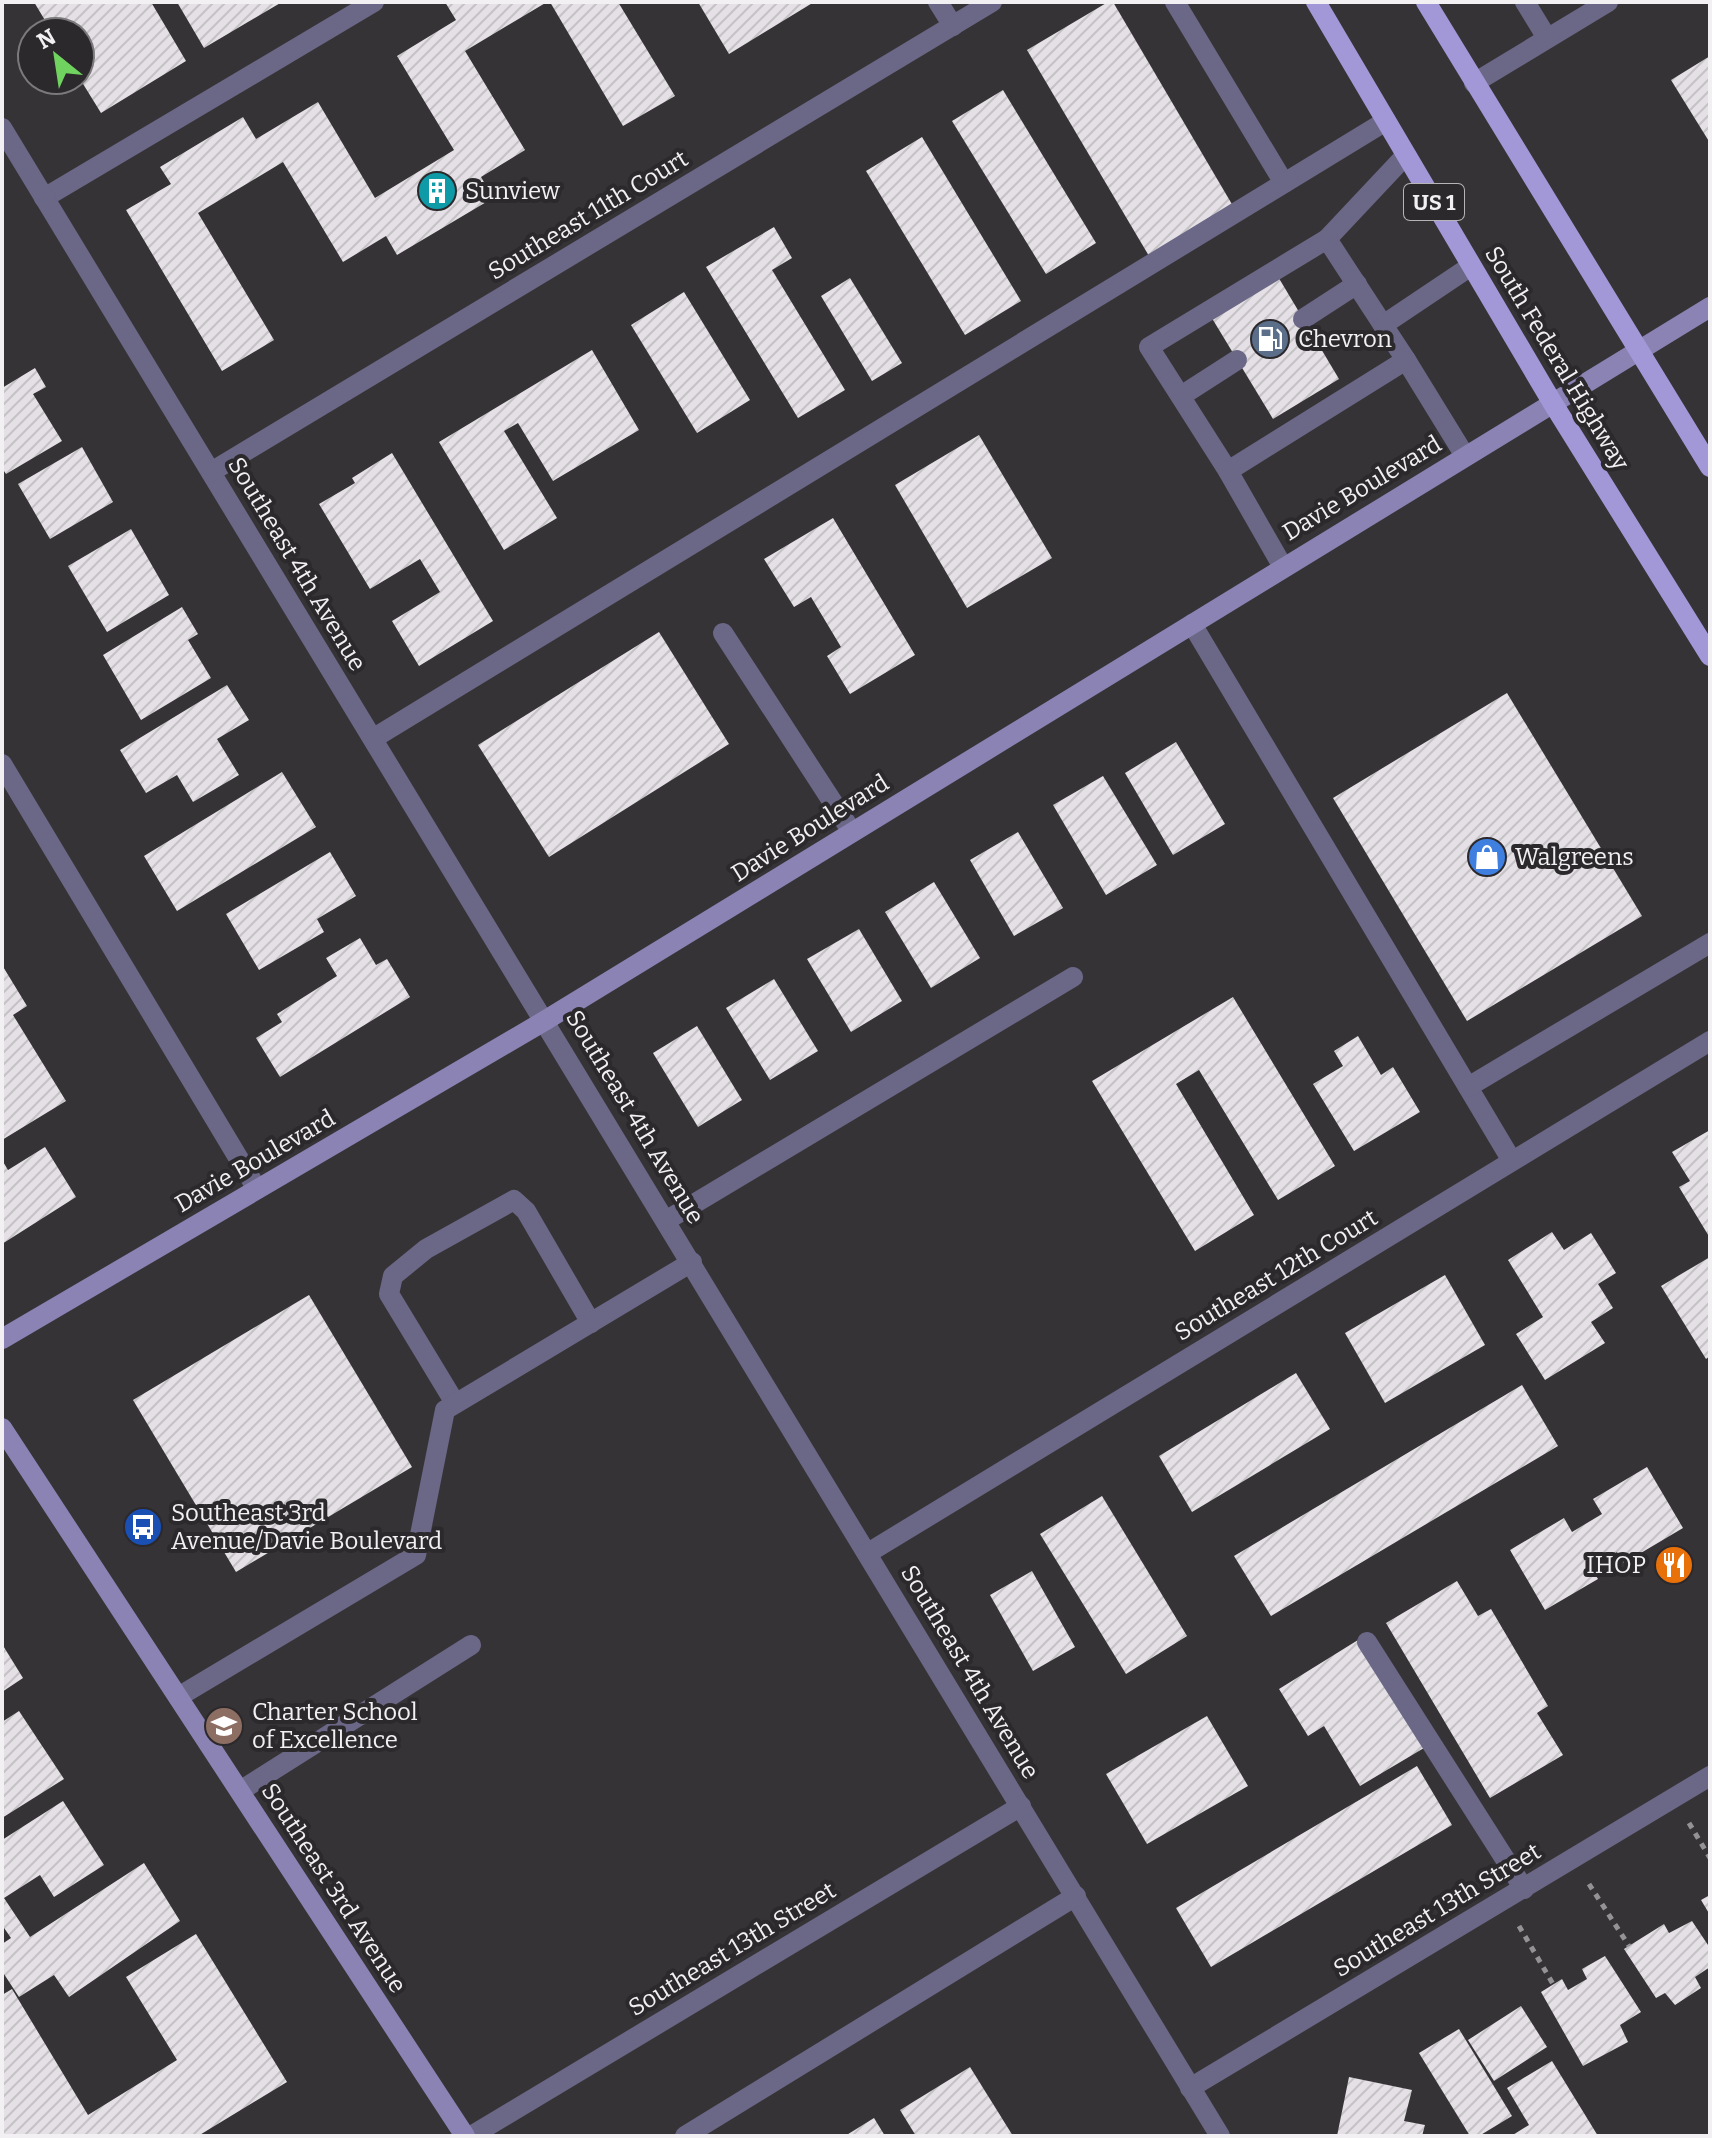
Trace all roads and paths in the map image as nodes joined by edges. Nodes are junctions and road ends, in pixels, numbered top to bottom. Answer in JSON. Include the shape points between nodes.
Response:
{"nodes":[{"id":1,"x":374,"y":2,"type":"edge"},
{"id":2,"x":938,"y":2,"type":"edge"},
{"id":3,"x":992,"y":2,"type":"edge"},
{"id":4,"x":1175,"y":2,"type":"edge"},
{"id":5,"x":1316,"y":2,"type":"edge"},
{"id":6,"x":1426,"y":2,"type":"edge"},
{"id":7,"x":1525,"y":2,"type":"edge"},
{"id":8,"x":1608,"y":2,"type":"edge"},
{"id":9,"x":953,"y":26,"type":"junction"},
{"id":10,"x":1547,"y":38,"type":"junction"},
{"id":11,"x":1474,"y":83,"type":"junction"},
{"id":12,"x":1386,"y":121,"type":"junction"},
{"id":13,"x":2,"y":128,"type":"edge"},
{"id":14,"x":1406,"y":155,"type":"junction"},
{"id":15,"x":1284,"y":183,"type":"junction"},
{"id":16,"x":44,"y":198,"type":"junction"},
{"id":17,"x":1327,"y":239,"type":"junction"},
{"id":18,"x":1471,"y":266,"type":"junction"},
{"id":19,"x":1357,"y":284,"type":"junction"},
{"id":20,"x":1710,"y":307,"type":"edge"},
{"id":21,"x":1303,"y":319,"type":"dead end"},
{"id":22,"x":1383,"y":325,"type":"junction"},
{"id":23,"x":1640,"y":351,"type":"junction"},
{"id":24,"x":1237,"y":360,"type":"dead end"},
{"id":25,"x":1406,"y":360,"type":"junction"},
{"id":26,"x":1181,"y":396,"type":"junction"},
{"id":27,"x":1552,"y":402,"type":"junction"},
{"id":28,"x":1465,"y":456,"type":"junction"},
{"id":29,"x":1710,"y":467,"type":"edge"},
{"id":30,"x":1228,"y":471,"type":"junction"},
{"id":31,"x":211,"y":472,"type":"junction"},
{"id":32,"x":1283,"y":567,"type":"junction"},
{"id":33,"x":1192,"y":624,"type":"junction"},
{"id":34,"x":723,"y":633,"type":"dead end"},
{"id":35,"x":1710,"y":656,"type":"edge"},
{"id":36,"x":374,"y":738,"type":"junction"},
{"id":37,"x":2,"y":764,"type":"edge"},
{"id":38,"x":852,"y":832,"type":"junction"},
{"id":39,"x":1710,"y":943,"type":"edge"},
{"id":40,"x":1073,"y":977,"type":"dead end"},
{"id":41,"x":546,"y":1020,"type":"junction"},
{"id":42,"x":1710,"y":1041,"type":"edge"},
{"id":43,"x":1468,"y":1087,"type":"junction"},
{"id":44,"x":1512,"y":1161,"type":"junction"},
{"id":45,"x":257,"y":1189,"type":"junction"},
{"id":46,"x":667,"y":1220,"type":"junction"},
{"id":47,"x":692,"y":1262,"type":"junction"},
{"id":48,"x":591,"y":1323,"type":"junction"},
{"id":49,"x":2,"y":1339,"type":"edge"},
{"id":50,"x":455,"y":1403,"type":"junction"},
{"id":51,"x":2,"y":1428,"type":"edge"},
{"id":52,"x":868,"y":1553,"type":"junction"},
{"id":53,"x":1367,"y":1642,"type":"dead end"},
{"id":54,"x":471,"y":1645,"type":"dead end"},
{"id":55,"x":178,"y":1697,"type":"junction"},
{"id":56,"x":1710,"y":1776,"type":"edge"},
{"id":57,"x":240,"y":1791,"type":"junction"},
{"id":58,"x":1674,"y":1798,"type":"junction"},
{"id":59,"x":1021,"y":1806,"type":"junction"},
{"id":60,"x":1710,"y":1858,"type":"edge"},
{"id":61,"x":1573,"y":1860,"type":"junction"},
{"id":62,"x":1524,"y":1889,"type":"junction"},
{"id":63,"x":1076,"y":1896,"type":"junction"},
{"id":64,"x":1504,"y":1901,"type":"junction"},
{"id":65,"x":1629,"y":1946,"type":"dead end"},
{"id":66,"x":1553,"y":1984,"type":"dead end"},
{"id":67,"x":1190,"y":2088,"type":"junction"},
{"id":68,"x":468,"y":2136,"type":"edge"},
{"id":69,"x":685,"y":2136,"type":"edge"},
{"id":70,"x":1220,"y":2136,"type":"edge"}],
"edges":[{"from":1,"to":16,"type":"street"},
{"from":2,"to":9,"type":"street"},
{"from":3,"to":9,"type":"street","name":"Southeast 11th Court"},
{"from":4,"to":15,"type":"street"},
{"from":5,"to":12,"type":"main road","name":"South Federal Highway","number":"US 1"},
{"from":6,"to":11,"type":"main road"},
{"from":7,"to":10,"type":"street"},
{"from":8,"to":10,"type":"street"},
{"from":9,"to":31,"type":"street","name":"Southeast 11th Court"},
{"from":10,"to":11,"type":"street"},
{"from":11,"to":23,"type":"main road"},
{"from":12,"to":14,"type":"main road","name":"South Federal Highway","number":"US 1"},
{"from":12,"to":15,"type":"street"},
{"from":13,"to":16,"type":"street","name":"Southeast 4th Avenue"},
{"from":14,"to":17,"type":"street"},
{"from":14,"to":18,"type":"main road","name":"South Federal Highway","number":"US 1"},
{"from":15,"to":36,"type":"street"},
{"from":16,"to":31,"type":"street","name":"Southeast 4th Avenue"},
{"from":17,"to":19,"type":"street"},
{"from":17,"to":26,"type":"street","via":[[1149,347]]},
{"from":18,"to":22,"type":"street"},
{"from":18,"to":27,"type":"main road","name":"South Federal Highway","number":"US 1"},
{"from":19,"to":21,"type":"street"},
{"from":19,"to":22,"type":"street"},
{"from":20,"to":23,"type":"main road","name":"Davie Boulevard"},
{"from":22,"to":25,"type":"street"},
{"from":23,"to":27,"type":"main road","name":"Davie Boulevard"},
{"from":23,"to":29,"type":"main road"},
{"from":24,"to":26,"type":"street"},
{"from":25,"to":28,"type":"street"},
{"from":25,"to":30,"type":"street"},
{"from":26,"to":30,"type":"street"},
{"from":27,"to":28,"type":"main road","name":"Davie Boulevard"},
{"from":27,"to":35,"type":"main road","name":"South Federal Highway","number":"US 1"},
{"from":28,"to":32,"type":"main road","name":"Davie Boulevard"},
{"from":30,"to":32,"type":"street"},
{"from":31,"to":36,"type":"street","name":"Southeast 4th Avenue"},
{"from":32,"to":33,"type":"main road","name":"Davie Boulevard"},
{"from":33,"to":38,"type":"main road","name":"Davie Boulevard"},
{"from":33,"to":43,"type":"street"},
{"from":34,"to":38,"type":"street"},
{"from":36,"to":41,"type":"street","name":"Southeast 4th Avenue"},
{"from":37,"to":45,"type":"street"},
{"from":38,"to":41,"type":"main road","name":"Davie Boulevard"},
{"from":39,"to":43,"type":"street"},
{"from":40,"to":46,"type":"street"},
{"from":41,"to":45,"type":"main road","name":"Davie Boulevard"},
{"from":41,"to":46,"type":"street","name":"Southeast 4th Avenue"},
{"from":42,"to":44,"type":"street","name":"Southeast 12th Court"},
{"from":43,"to":44,"type":"street"},
{"from":44,"to":52,"type":"street","name":"Southeast 12th Court"},
{"from":45,"to":49,"type":"main road","name":"Davie Boulevard"},
{"from":46,"to":47,"type":"street","name":"Southeast 4th Avenue"},
{"from":47,"to":48,"type":"street"},
{"from":47,"to":52,"type":"street","name":"Southeast 4th Avenue"},
{"from":48,"to":50,"type":"street"},
{"from":48,"to":50,"type":"street","via":[[526,1211],[514,1200],[426,1249],[393,1276],[389,1294]]},
{"from":50,"to":55,"type":"street","via":[[445,1410],[416,1555]]},
{"from":51,"to":55,"type":"main road","name":"Southeast 3rd Avenue"},
{"from":52,"to":59,"type":"street","name":"Southeast 4th Avenue"},
{"from":53,"to":62,"type":"street"},
{"from":54,"to":57,"type":"street"},
{"from":55,"to":57,"type":"main road","name":"Southeast 3rd Avenue"},
{"from":56,"to":58,"type":"street","name":"Southeast 13th Street"},
{"from":57,"to":68,"type":"main road","name":"Southeast 3rd Avenue"},
{"from":58,"to":60,"type":"path"},
{"from":58,"to":61,"type":"street","name":"Southeast 13th Street"},
{"from":59,"to":63,"type":"street","name":"Southeast 4th Avenue"},
{"from":59,"to":68,"type":"street","name":"Southeast 13th Street"},
{"from":61,"to":62,"type":"street","name":"Southeast 13th Street"},
{"from":61,"to":65,"type":"path"},
{"from":62,"to":64,"type":"street","name":"Southeast 13th Street"},
{"from":63,"to":67,"type":"street","name":"Southeast 4th Avenue"},
{"from":63,"to":69,"type":"street"},
{"from":64,"to":66,"type":"path"},
{"from":64,"to":67,"type":"street","name":"Southeast 13th Street"},
{"from":67,"to":70,"type":"street","name":"Southeast 4th Avenue"}]}
